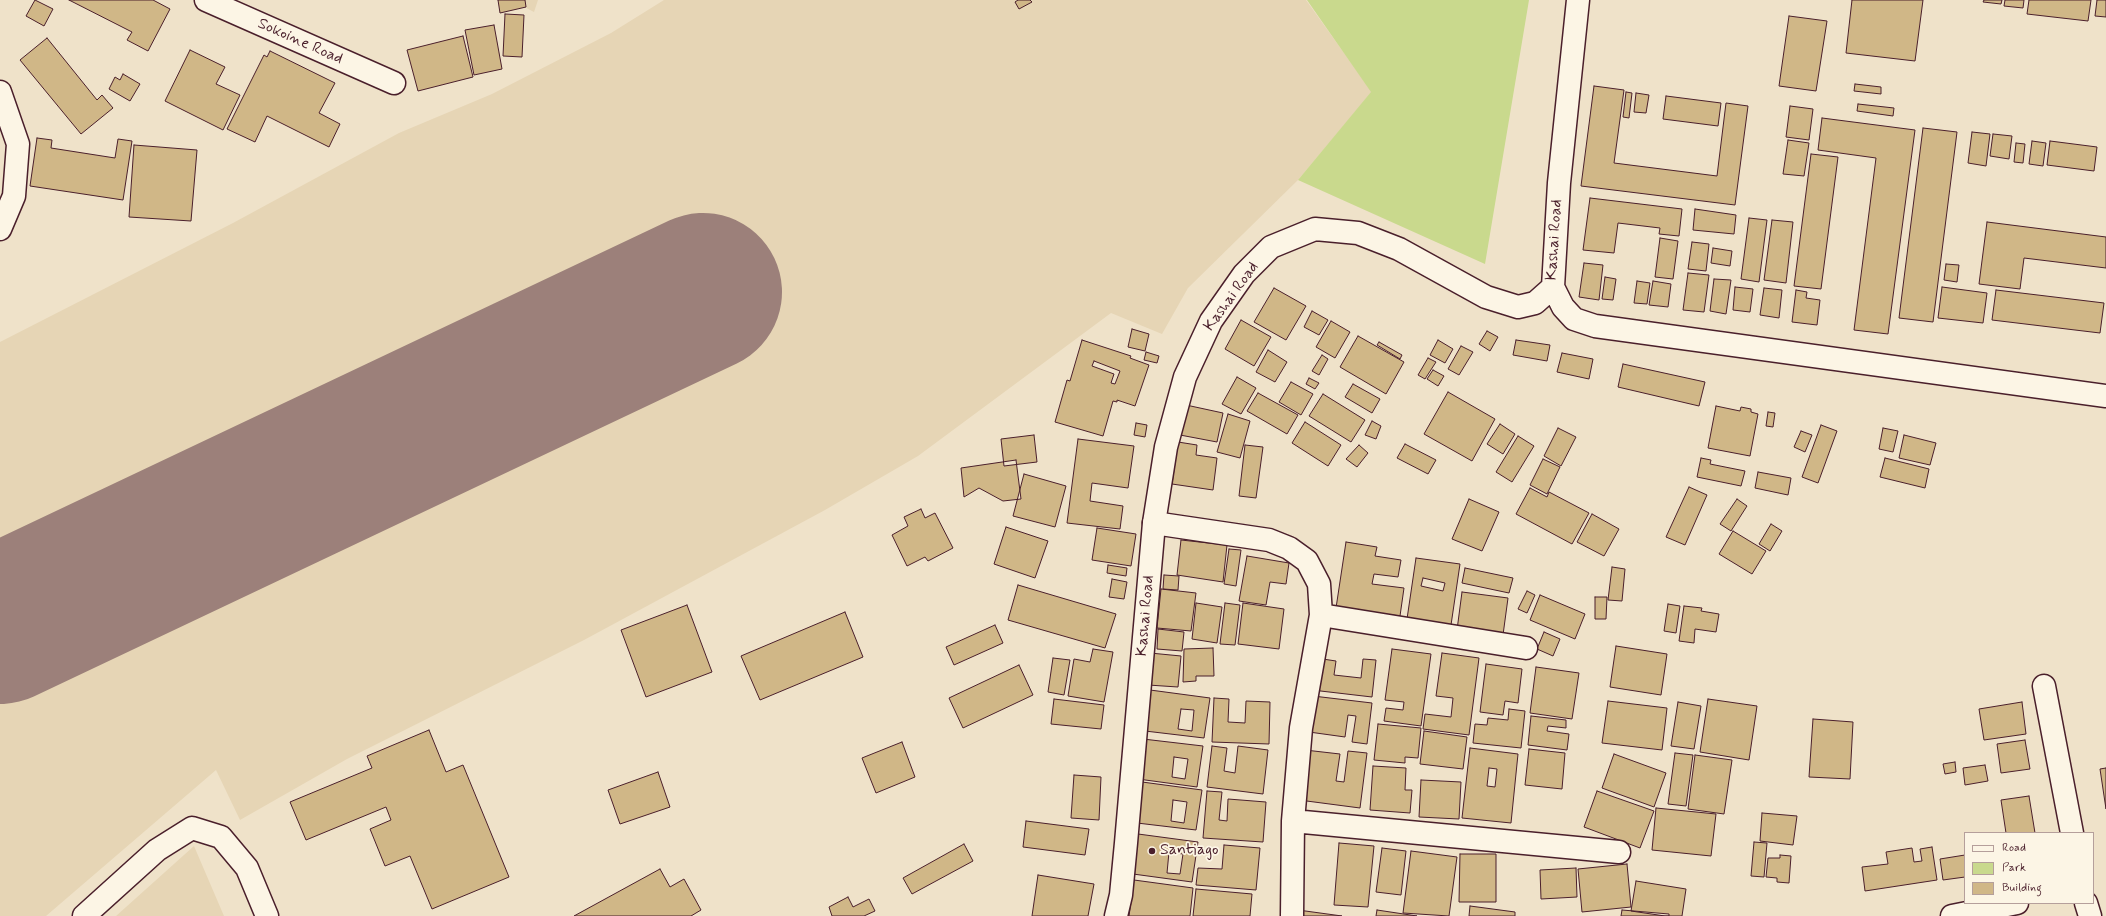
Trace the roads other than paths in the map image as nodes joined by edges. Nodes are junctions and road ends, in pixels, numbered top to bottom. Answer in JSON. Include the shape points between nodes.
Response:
{"nodes":[{"id":1,"x":206,"y":0,"type":"edge"},
{"id":2,"x":1578,"y":0,"type":"edge"},
{"id":3,"x":394,"y":83,"type":"dead end"},
{"id":4,"x":0,"y":92,"type":"edge"},
{"id":5,"x":0,"y":229,"type":"edge"},
{"id":6,"x":1553,"y":287,"type":"junction"},
{"id":7,"x":2106,"y":396,"type":"edge"},
{"id":8,"x":1154,"y":522,"type":"junction"},
{"id":9,"x":1321,"y":615,"type":"junction"},
{"id":10,"x":1526,"y":648,"type":"dead end"},
{"id":11,"x":2044,"y":686,"type":"dead end"},
{"id":12,"x":1293,"y":821,"type":"junction"},
{"id":13,"x":2072,"y":832,"type":"edge"},
{"id":14,"x":1619,"y":852,"type":"dead end"},
{"id":15,"x":2012,"y":904,"type":"edge"},
{"id":16,"x":2086,"y":904,"type":"edge"},
{"id":17,"x":84,"y":916,"type":"edge"},
{"id":18,"x":267,"y":916,"type":"edge"},
{"id":19,"x":1116,"y":916,"type":"edge"},
{"id":20,"x":1292,"y":916,"type":"edge"},
{"id":21,"x":1952,"y":916,"type":"edge"},
{"id":22,"x":2090,"y":916,"type":"edge"}],
"edges":[{"from":1,"to":3,"type":"street","name":"Sokoine Road"},
{"from":2,"to":6,"type":"street","name":"Kashai Road","via":[[1559,183]]},
{"from":4,"to":5,"type":"street","via":[[18,144],[14,196]]},
{"from":6,"to":7,"type":"street","via":[[1563,307],[1574,319],[1595,326]]},
{"from":6,"to":8,"type":"street","name":"Kashai Road","via":[[1535,303],[1518,307],[1486,297],[1399,249],[1358,233],[1315,229],[1271,247],[1244,274],[1211,321],[1185,378],[1166,447]]},
{"from":8,"to":9,"type":"street","via":[[1269,540],[1289,548],[1307,561],[1319,584]]},
{"from":8,"to":19,"type":"street","name":"Kashai Road","via":[[1127,835],[1121,895]]},
{"from":9,"to":10,"type":"street"},
{"from":9,"to":12,"type":"street","via":[[1302,728]]},
{"from":11,"to":13,"type":"street"},
{"from":12,"to":14,"type":"street"},
{"from":12,"to":20,"type":"street"},
{"from":15,"to":21,"type":"street"},
{"from":16,"to":22,"type":"street"},
{"from":17,"to":18,"type":"street","via":[[157,850],[192,828],[221,837],[234,852],[247,868]]}]}
